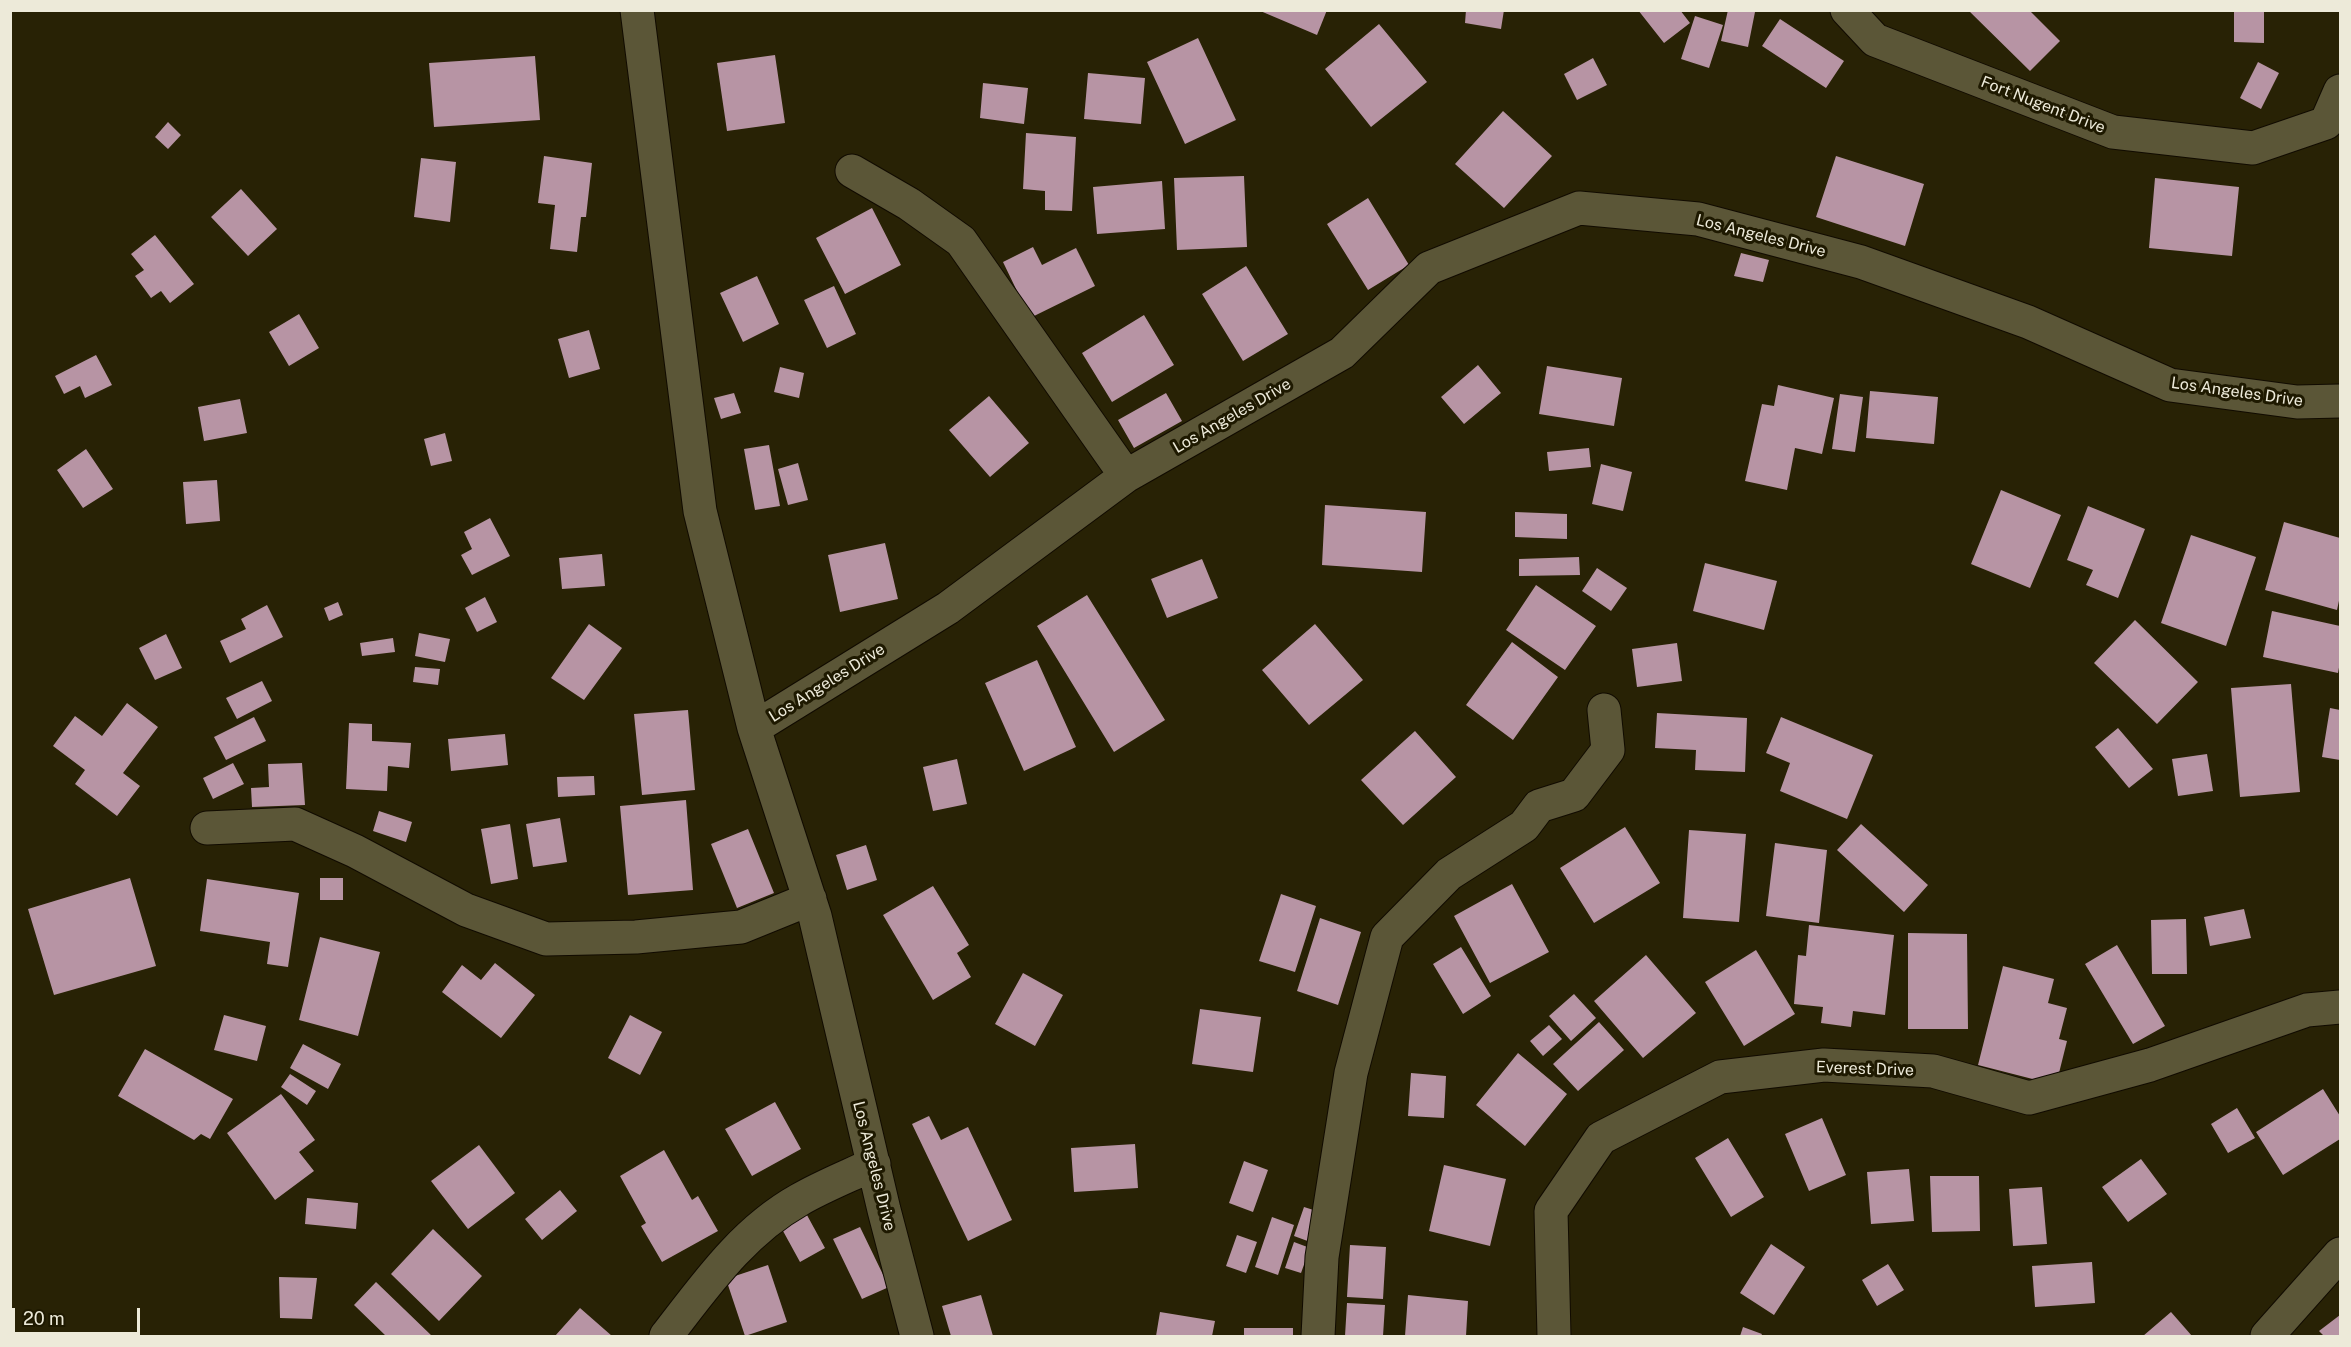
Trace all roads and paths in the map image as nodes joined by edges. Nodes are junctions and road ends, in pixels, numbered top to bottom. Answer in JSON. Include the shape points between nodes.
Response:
{"nodes":[{"id":1,"x":637,"y":10,"type":"edge"},
{"id":2,"x":1847,"y":10,"type":"edge"},
{"id":3,"x":2340,"y":91,"type":"edge"},
{"id":4,"x":852,"y":171,"type":"dead end"},
{"id":5,"x":2340,"y":401,"type":"edge"},
{"id":6,"x":1126,"y":476,"type":"junction"},
{"id":7,"x":1604,"y":710,"type":"dead end"},
{"id":8,"x":754,"y":729,"type":"junction"},
{"id":9,"x":207,"y":828,"type":"dead end"},
{"id":10,"x":810,"y":898,"type":"junction"},
{"id":11,"x":2340,"y":1007,"type":"edge"},
{"id":12,"x":874,"y":1164,"type":"junction"},
{"id":13,"x":2340,"y":1254,"type":"edge"},
{"id":14,"x":666,"y":1336,"type":"edge"},
{"id":15,"x":917,"y":1336,"type":"edge"},
{"id":16,"x":1318,"y":1336,"type":"edge"},
{"id":17,"x":1554,"y":1336,"type":"edge"},
{"id":18,"x":2267,"y":1336,"type":"edge"}],
"edges":[{"from":1,"to":8,"type":"street","via":[[700,511]]},
{"from":2,"to":3,"type":"street","name":"Fort Nugent Drive","via":[[1875,40],[2113,132],[2253,148],[2326,123]]},
{"from":4,"to":6,"type":"street","via":[[909,204],[961,241]]},
{"from":5,"to":6,"type":"street","name":"Los Angeles Drive","via":[[2297,402],[2170,385],[2028,322],[1860,262],[1698,219],[1579,208],[1429,268],[1342,353]]},
{"from":6,"to":8,"type":"street","name":"Los Angeles Drive","via":[[948,608]]},
{"from":7,"to":16,"type":"street","via":[[1608,750],[1574,795],[1539,806],[1524,826],[1449,874],[1386,937],[1351,1073],[1322,1257]]},
{"from":8,"to":10,"type":"street","name":"Los Angeles Drive"},
{"from":9,"to":10,"type":"street","via":[[295,824],[466,910],[546,939],[636,937],[741,927]]},
{"from":10,"to":12,"type":"street","name":"Los Angeles Drive"},
{"from":11,"to":17,"type":"street","name":"Everest Drive","via":[[2307,1010],[2150,1065],[2030,1098],[1933,1071],[1824,1065],[1720,1077],[1601,1138],[1551,1211]]},
{"from":12,"to":14,"type":"street","via":[[799,1200],[760,1228],[725,1260]]},
{"from":12,"to":15,"type":"street","name":"Los Angeles Drive"},
{"from":13,"to":18,"type":"street"}]}
